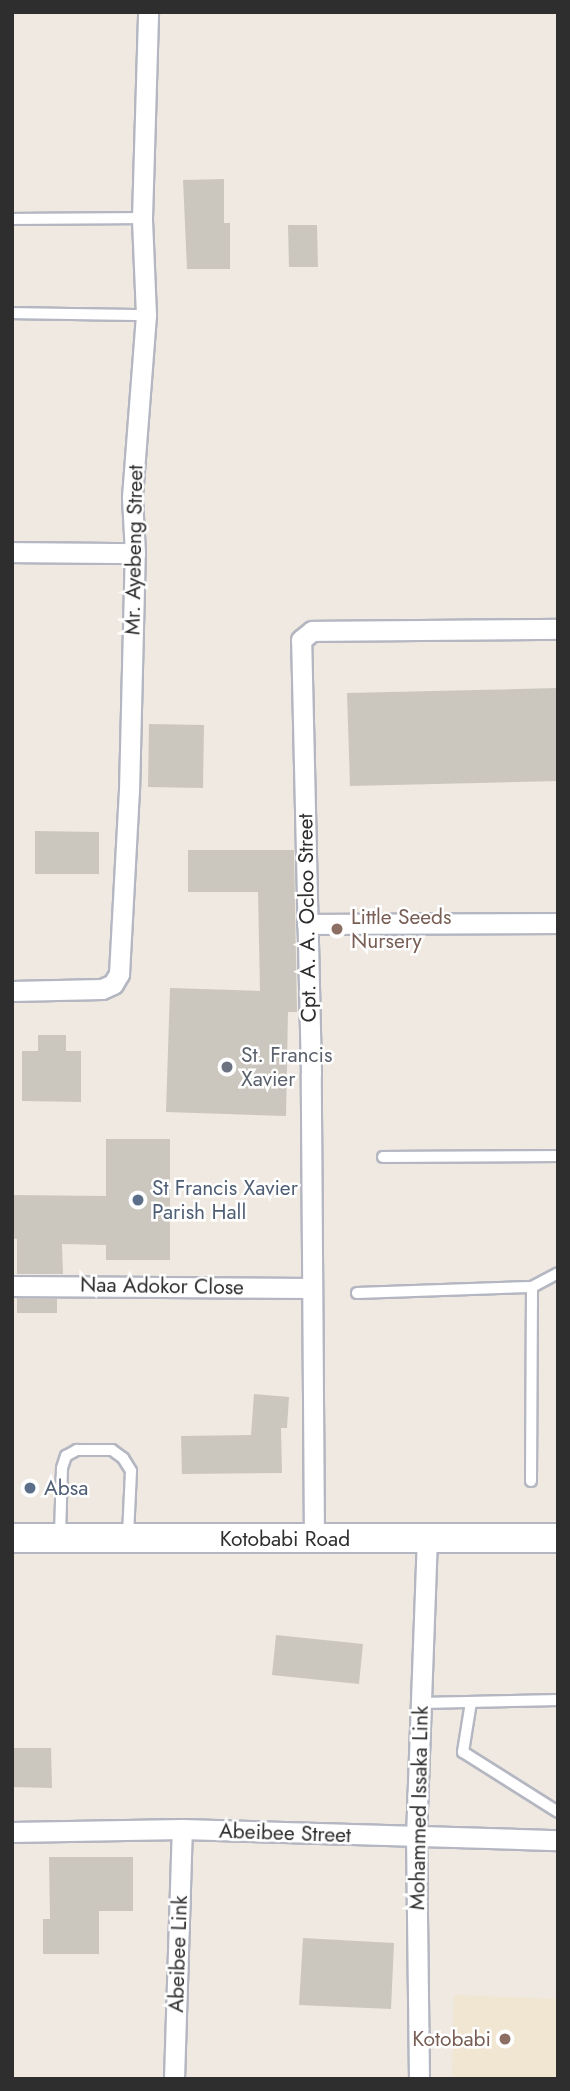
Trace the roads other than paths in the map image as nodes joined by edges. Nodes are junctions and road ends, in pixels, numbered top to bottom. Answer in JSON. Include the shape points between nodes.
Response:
{"nodes":[{"id":1,"x":148,"y":12,"type":"edge"},
{"id":2,"x":142,"y":218,"type":"junction"},
{"id":3,"x":12,"y":219,"type":"edge"},
{"id":4,"x":12,"y":313,"type":"edge"},
{"id":5,"x":146,"y":315,"type":"junction"},
{"id":6,"x":12,"y":552,"type":"edge"},
{"id":7,"x":135,"y":552,"type":"junction"},
{"id":8,"x":558,"y":629,"type":"edge"},
{"id":9,"x":558,"y":923,"type":"edge"},
{"id":10,"x":307,"y":924,"type":"junction"},
{"id":11,"x":12,"y":991,"type":"edge"},
{"id":12,"x":558,"y":1156,"type":"edge"},
{"id":13,"x":383,"y":1157,"type":"dead end"},
{"id":14,"x":558,"y":1273,"type":"edge"},
{"id":15,"x":12,"y":1286,"type":"edge"},
{"id":16,"x":532,"y":1287,"type":"junction"},
{"id":17,"x":311,"y":1288,"type":"junction"},
{"id":18,"x":357,"y":1293,"type":"dead end"},
{"id":19,"x":531,"y":1481,"type":"dead end"},
{"id":20,"x":12,"y":1538,"type":"edge"},
{"id":21,"x":427,"y":1538,"type":"junction"},
{"id":22,"x":558,"y":1538,"type":"edge"},
{"id":23,"x":60,"y":1539,"type":"junction"},
{"id":24,"x":128,"y":1539,"type":"junction"},
{"id":25,"x":314,"y":1540,"type":"junction"},
{"id":26,"x":558,"y":1700,"type":"edge"},
{"id":27,"x":471,"y":1702,"type":"junction"},
{"id":28,"x":421,"y":1703,"type":"junction"},
{"id":29,"x":558,"y":1812,"type":"edge"},
{"id":30,"x":182,"y":1829,"type":"junction"},
{"id":31,"x":12,"y":1832,"type":"edge"},
{"id":32,"x":416,"y":1837,"type":"junction"},
{"id":33,"x":558,"y":1840,"type":"edge"},
{"id":34,"x":174,"y":2079,"type":"edge"},
{"id":35,"x":419,"y":2079,"type":"edge"}],
"edges":[{"from":1,"to":2,"type":"street","name":"Mr. Ayebeng Street"},
{"from":2,"to":3,"type":"lane"},
{"from":2,"to":5,"type":"street","name":"Mr. Ayebeng Street"},
{"from":4,"to":5,"type":"lane"},
{"from":5,"to":7,"type":"street","name":"Mr. Ayebeng Street","via":[[132,497]]},
{"from":6,"to":7,"type":"street"},
{"from":7,"to":11,"type":"street","name":"Mr. Ayebeng Street","via":[[119,974],[113,984],[102,989]]},
{"from":8,"to":10,"type":"street","name":"Cpt. A. A. Ocloo Street","via":[[306,634],[300,650]]},
{"from":9,"to":10,"type":"street"},
{"from":10,"to":17,"type":"street","name":"Cpt. A. A. Ocloo Street"},
{"from":12,"to":13,"type":"lane"},
{"from":14,"to":16,"type":"lane"},
{"from":15,"to":17,"type":"street","name":"Naa Adokor Close"},
{"from":16,"to":18,"type":"lane"},
{"from":16,"to":19,"type":"lane"},
{"from":17,"to":25,"type":"street","name":"Cpt. A. A. Ocloo Street"},
{"from":20,"to":23,"type":"street","name":"Kotobabi Road"},
{"from":21,"to":22,"type":"street","name":"Kotobabi Road"},
{"from":21,"to":25,"type":"street","name":"Kotobabi Road"},
{"from":21,"to":28,"type":"street","name":"Mohammed Issaka Link"},
{"from":23,"to":24,"type":"street","name":"Kotobabi Road"},
{"from":23,"to":24,"type":"lane","via":[[66,1456],[77,1450],[112,1450],[131,1471]]},
{"from":24,"to":25,"type":"street","name":"Kotobabi Road"},
{"from":26,"to":27,"type":"lane"},
{"from":27,"to":28,"type":"lane"},
{"from":27,"to":29,"type":"lane","via":[[463,1752]]},
{"from":28,"to":32,"type":"street","name":"Mohammed Issaka Link"},
{"from":30,"to":31,"type":"street","name":"Abeibee Street"},
{"from":30,"to":32,"type":"street","name":"Abeibee Street"},
{"from":30,"to":34,"type":"street","name":"Abeibee Link"},
{"from":32,"to":33,"type":"street","name":"Abeibee Street"},
{"from":32,"to":35,"type":"street","name":"Mohammed Issaka Link"}]}
